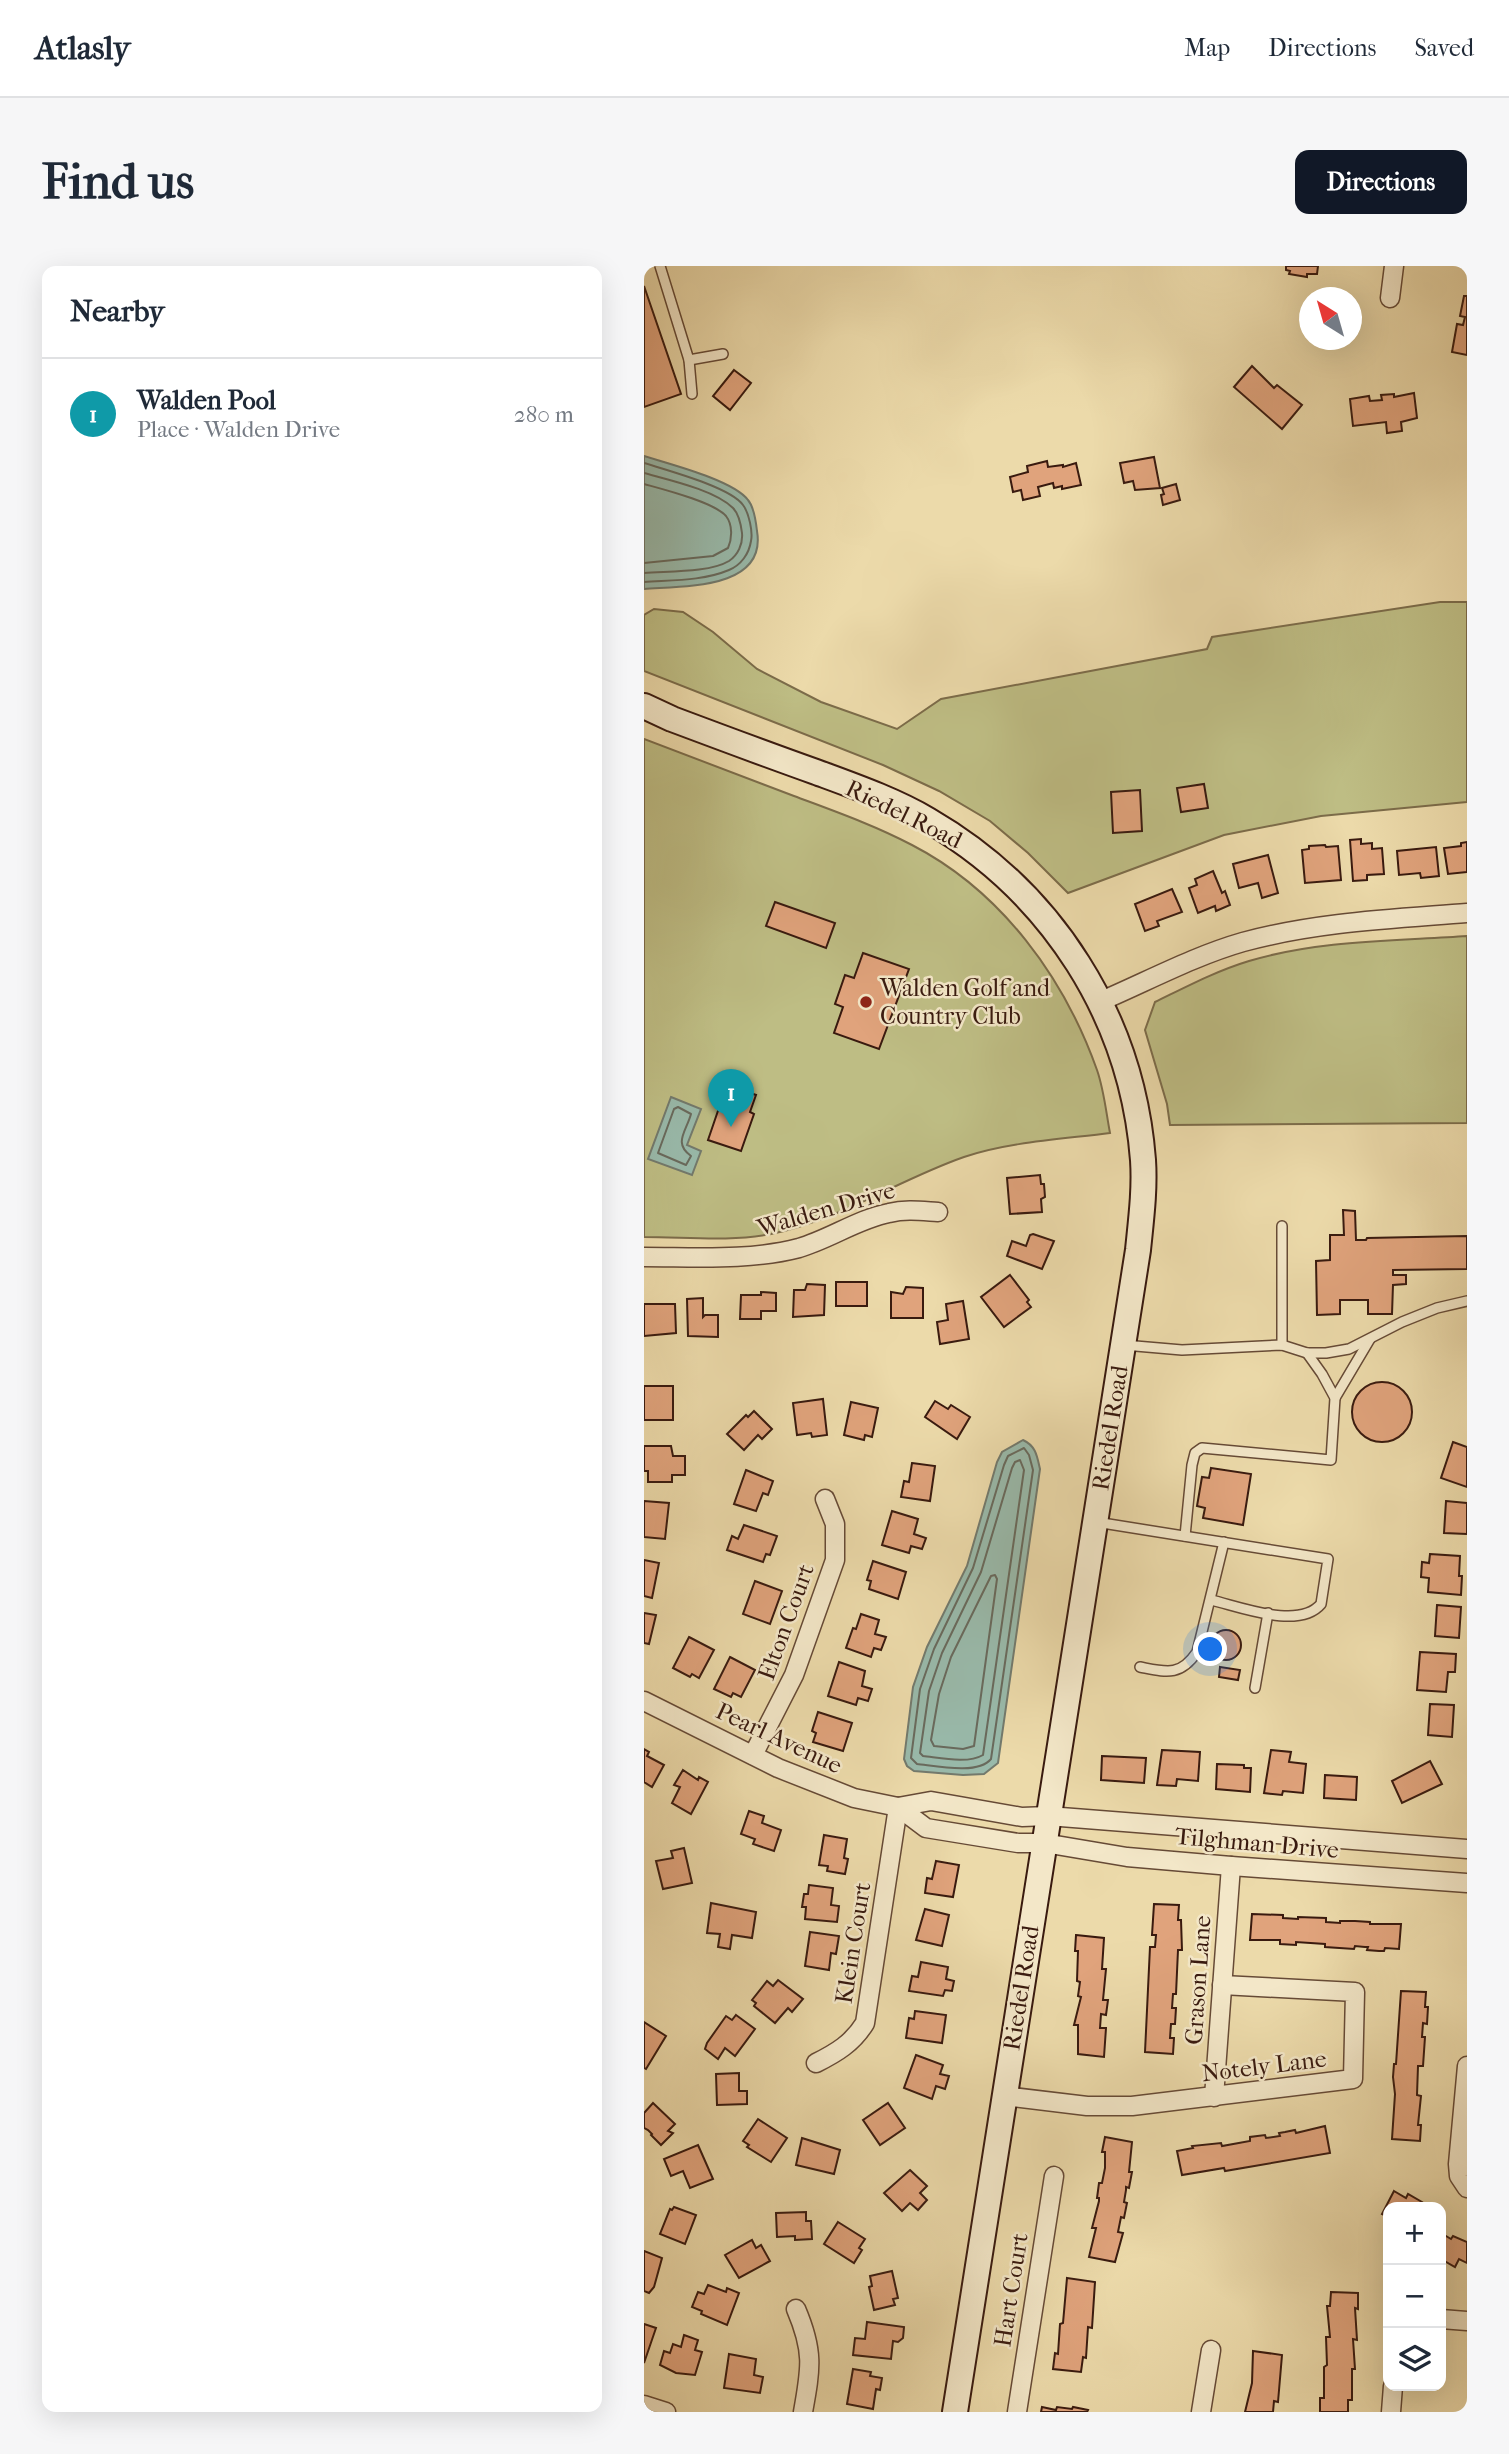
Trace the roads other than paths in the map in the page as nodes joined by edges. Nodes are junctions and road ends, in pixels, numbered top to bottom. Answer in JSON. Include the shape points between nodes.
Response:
{"nodes":[{"id":1,"x":660,"y":266,"type":"edge"},
{"id":2,"x":1394,"y":266,"type":"edge"},
{"id":3,"x":1390,"y":298,"type":"dead end"},
{"id":4,"x":723,"y":354,"type":"dead end"},
{"id":5,"x":689,"y":359,"type":"junction"},
{"id":6,"x":692,"y":394,"type":"dead end"},
{"id":7,"x":644,"y":706,"type":"edge"},
{"id":8,"x":1467,"y":913,"type":"edge"},
{"id":9,"x":1099,"y":1002,"type":"junction"},
{"id":10,"x":938,"y":1212,"type":"dead end"},
{"id":11,"x":1282,"y":1226,"type":"dead end"},
{"id":12,"x":644,"y":1257,"type":"edge"},
{"id":13,"x":1467,"y":1301,"type":"edge"},
{"id":14,"x":1370,"y":1339,"type":"junction"},
{"id":15,"x":1123,"y":1345,"type":"junction"},
{"id":16,"x":1282,"y":1345,"type":"junction"},
{"id":17,"x":1307,"y":1353,"type":"junction"},
{"id":18,"x":1335,"y":1398,"type":"junction"},
{"id":19,"x":825,"y":1499,"type":"dead end"},
{"id":20,"x":1095,"y":1522,"type":"junction"},
{"id":21,"x":1185,"y":1536,"type":"junction"},
{"id":22,"x":1224,"y":1542,"type":"junction"},
{"id":23,"x":1211,"y":1600,"type":"junction"},
{"id":24,"x":1268,"y":1613,"type":"junction"},
{"id":25,"x":1140,"y":1667,"type":"dead end"},
{"id":26,"x":1255,"y":1688,"type":"dead end"},
{"id":27,"x":644,"y":1701,"type":"edge"},
{"id":28,"x":754,"y":1755,"type":"junction"},
{"id":29,"x":898,"y":1807,"type":"junction"},
{"id":30,"x":1048,"y":1816,"type":"junction"},
{"id":31,"x":1044,"y":1843,"type":"junction"},
{"id":32,"x":1467,"y":1849,"type":"edge"},
{"id":33,"x":1231,"y":1866,"type":"junction"},
{"id":34,"x":1467,"y":1883,"type":"edge"},
{"id":35,"x":1222,"y":1985,"type":"junction"},
{"id":36,"x":816,"y":2063,"type":"dead end"},
{"id":37,"x":1467,"y":2066,"type":"edge"},
{"id":38,"x":1004,"y":2096,"type":"junction"},
{"id":39,"x":1214,"y":2096,"type":"junction"},
{"id":40,"x":1054,"y":2176,"type":"dead end"},
{"id":41,"x":1467,"y":2188,"type":"edge"},
{"id":42,"x":796,"y":2309,"type":"dead end"},
{"id":43,"x":1446,"y":2319,"type":"edge"},
{"id":44,"x":1467,"y":2321,"type":"edge"},
{"id":45,"x":1211,"y":2350,"type":"dead end"},
{"id":46,"x":1393,"y":2391,"type":"edge"},
{"id":47,"x":803,"y":2412,"type":"edge"},
{"id":48,"x":955,"y":2412,"type":"edge"},
{"id":49,"x":1017,"y":2412,"type":"edge"},
{"id":50,"x":1201,"y":2412,"type":"edge"},
{"id":51,"x":1391,"y":2412,"type":"edge"}],
"edges":[{"from":1,"to":5,"type":"lane"},
{"from":2,"to":3,"type":"street"},
{"from":4,"to":5,"type":"lane"},
{"from":5,"to":6,"type":"lane"},
{"from":7,"to":9,"type":"street","name":"Riedel Road","via":[[866,791],[926,819],[971,847],[1038,908],[1074,954]]},
{"from":8,"to":9,"type":"street","via":[[1300,928],[1209,955]]},
{"from":9,"to":15,"type":"street","name":"Riedel Road","via":[[1127,1069],[1143,1161],[1139,1250]]},
{"from":10,"to":12,"type":"street","name":"Walden Drive","via":[[889,1213],[810,1244],[773,1253]]},
{"from":11,"to":16,"type":"lane"},
{"from":13,"to":14,"type":"lane","via":[[1437,1308]]},
{"from":14,"to":17,"type":"lane","via":[[1349,1349]]},
{"from":14,"to":18,"type":"lane"},
{"from":15,"to":16,"type":"lane","via":[[1182,1350]]},
{"from":15,"to":20,"type":"street","name":"Riedel Road"},
{"from":16,"to":17,"type":"lane"},
{"from":17,"to":18,"type":"lane"},
{"from":18,"to":21,"type":"lane","via":[[1331,1460],[1202,1448],[1195,1453]]},
{"from":19,"to":28,"type":"street","name":"Elton Court","via":[[835,1524],[835,1560],[794,1675]]},
{"from":20,"to":21,"type":"lane"},
{"from":20,"to":30,"type":"street","name":"Riedel Road"},
{"from":21,"to":22,"type":"lane"},
{"from":22,"to":23,"type":"lane"},
{"from":22,"to":24,"type":"lane","via":[[1328,1559],[1321,1604],[1315,1611],[1295,1617]]},
{"from":23,"to":24,"type":"lane"},
{"from":23,"to":25,"type":"lane","via":[[1197,1652],[1189,1663],[1169,1672]]},
{"from":24,"to":26,"type":"lane"},
{"from":27,"to":28,"type":"street","name":"Pearl Avenue"},
{"from":28,"to":29,"type":"street","name":"Pearl Avenue","via":[[854,1798]]},
{"from":29,"to":30,"type":"street","name":"Pearl Avenue","via":[[931,1801],[1022,1817]]},
{"from":29,"to":31,"type":"street","name":"Pearl Avenue","via":[[926,1828]]},
{"from":29,"to":36,"type":"street","name":"Klein Court","via":[[865,2023],[847,2045]]},
{"from":30,"to":31,"type":"street","name":"Riedel Road"},
{"from":30,"to":32,"type":"street","name":"Tilghman Drive"},
{"from":31,"to":33,"type":"street","name":"Tilghman Drive","via":[[1127,1857]]},
{"from":31,"to":38,"type":"street","name":"Riedel Road"},
{"from":33,"to":34,"type":"street","name":"Tilghman Drive"},
{"from":33,"to":35,"type":"street","name":"Grason Lane"},
{"from":35,"to":39,"type":"street","name":"Grason Lane"},
{"from":35,"to":39,"type":"street","name":"Notely Lane","via":[[1355,1992],[1353,2079]]},
{"from":37,"to":41,"type":"street","via":[[1458,2164]]},
{"from":38,"to":39,"type":"street","name":"Notely Lane","via":[[1087,2106],[1132,2106]]},
{"from":38,"to":48,"type":"street","name":"Riedel Road"},
{"from":40,"to":49,"type":"street","name":"Hart Court"},
{"from":42,"to":47,"type":"street","via":[[810,2351]]},
{"from":43,"to":44,"type":"street"},
{"from":45,"to":50,"type":"street"},
{"from":46,"to":51,"type":"street"}]}
